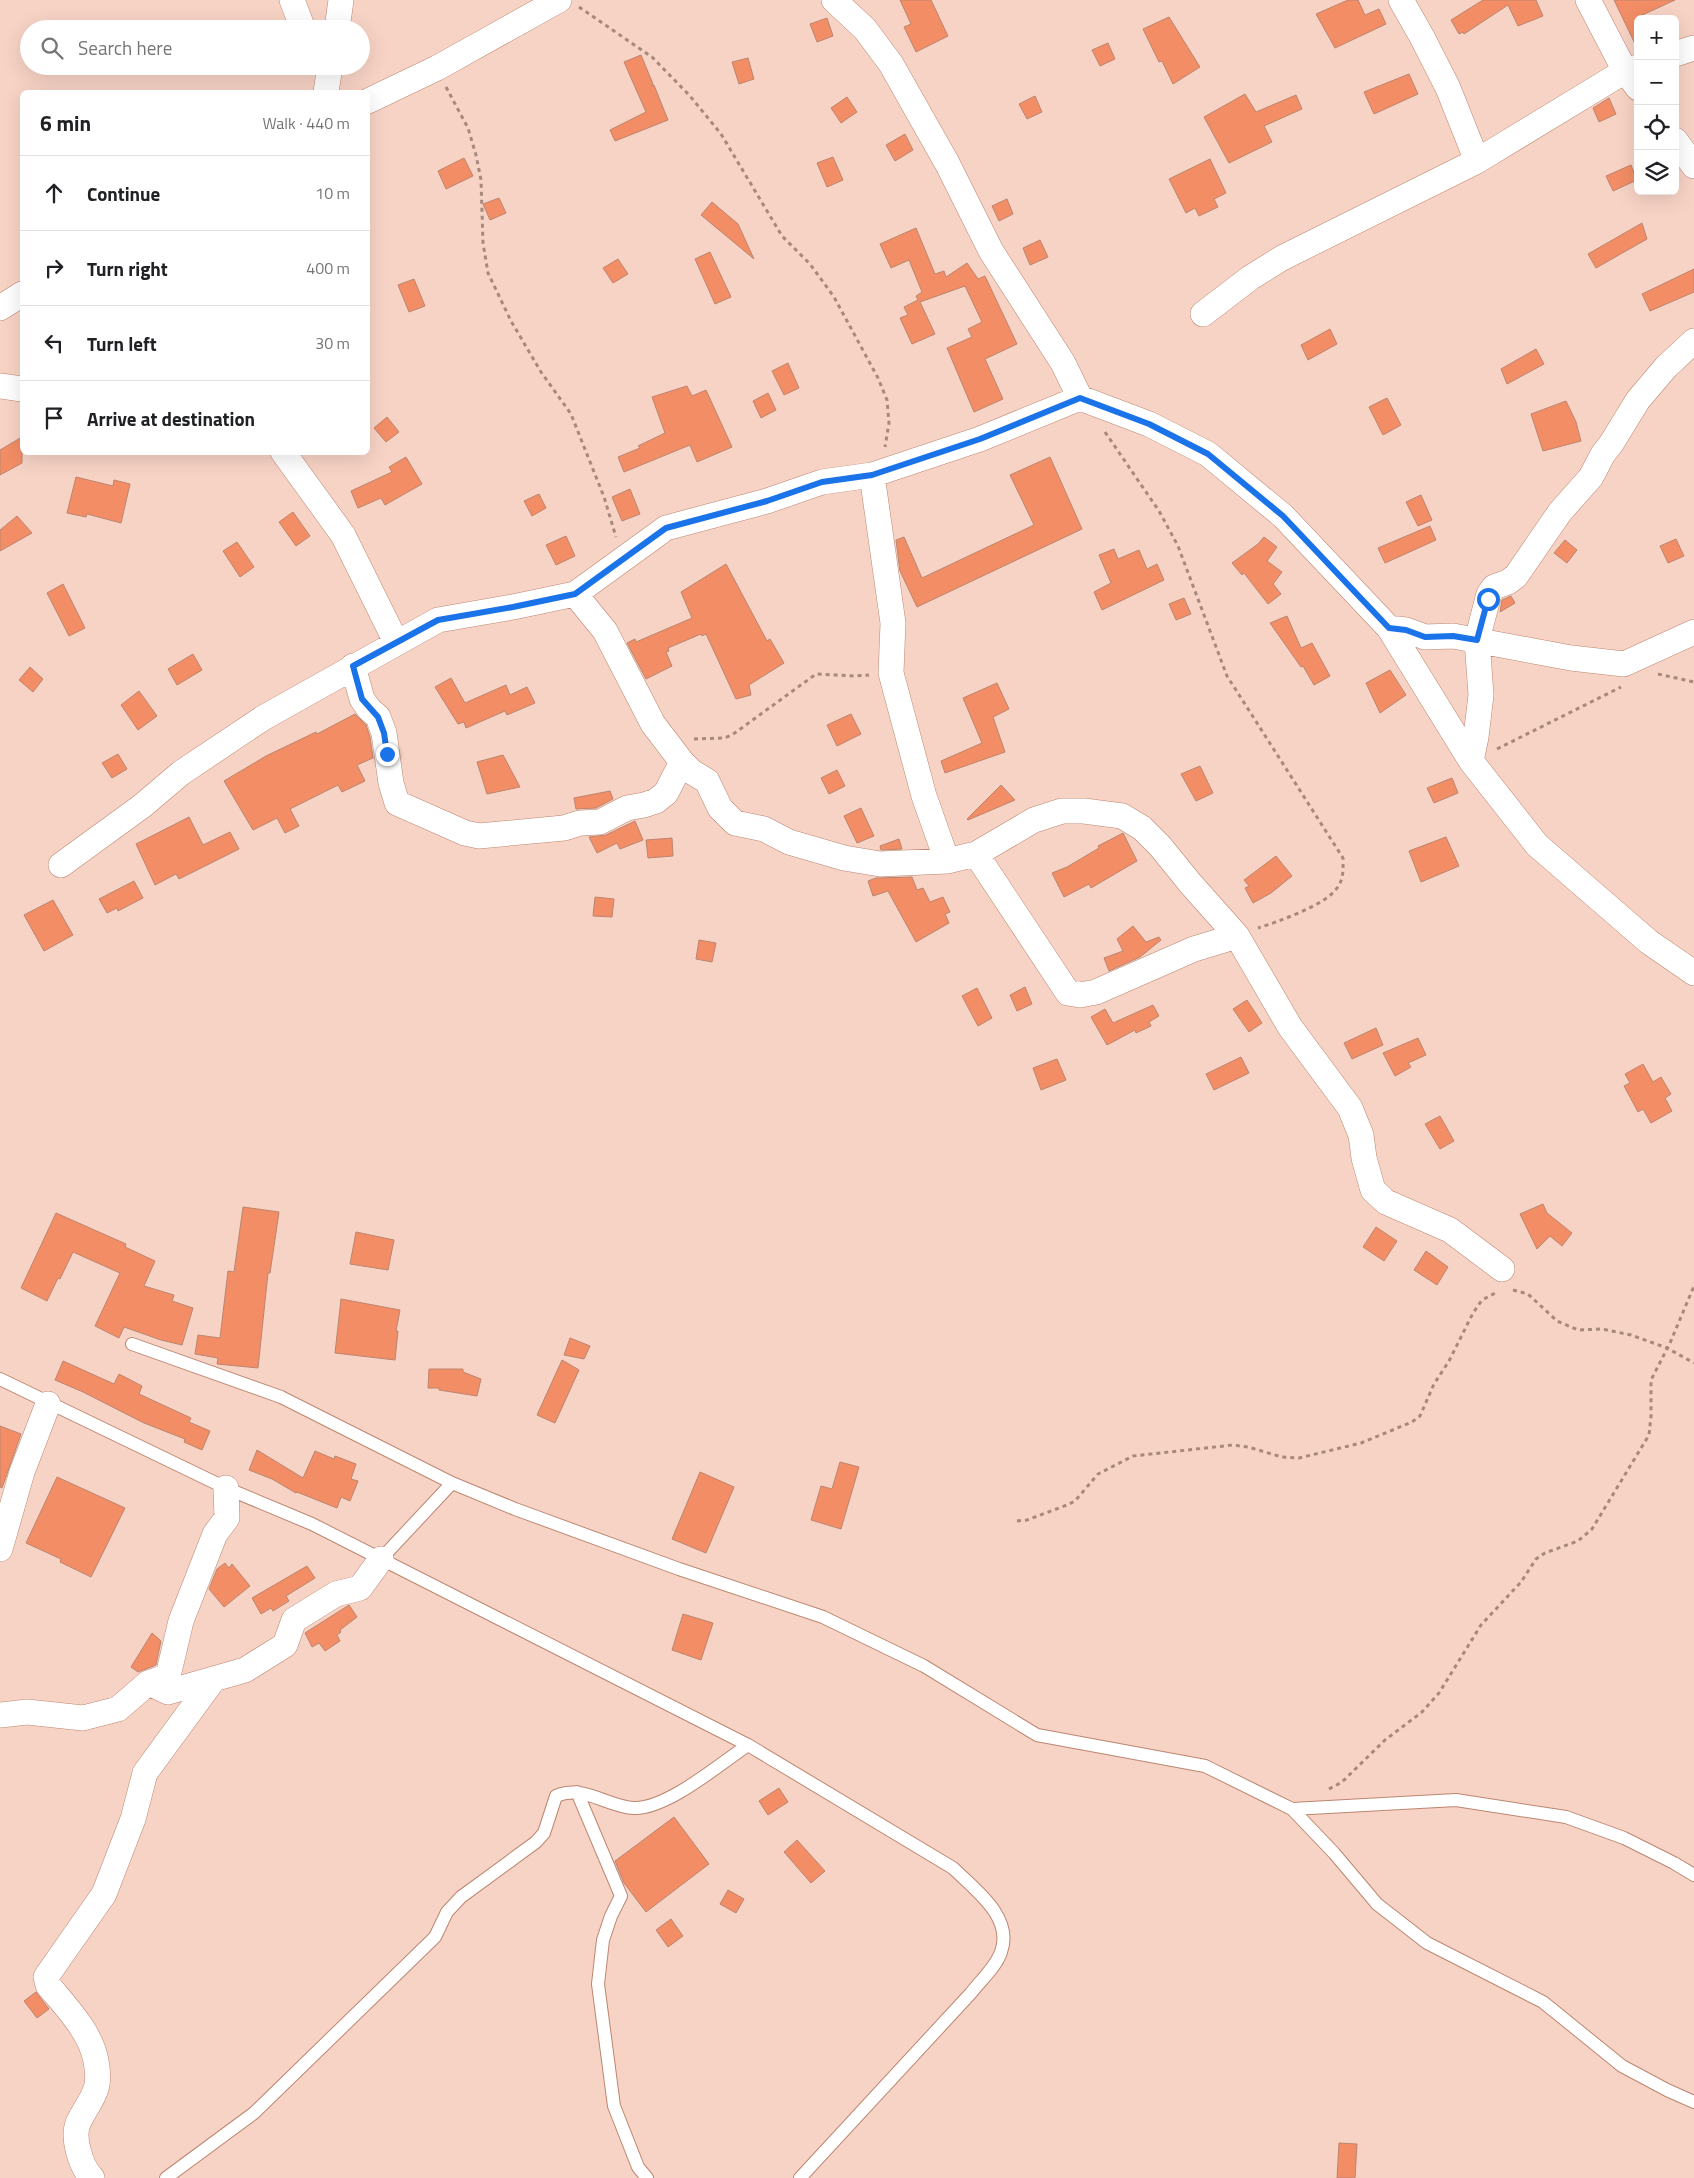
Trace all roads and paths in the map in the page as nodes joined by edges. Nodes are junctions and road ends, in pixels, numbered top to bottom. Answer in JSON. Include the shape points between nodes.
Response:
{"nodes":[{"id":1,"x":292,"y":0,"type":"edge"},
{"id":2,"x":341,"y":0,"type":"edge"},
{"id":3,"x":834,"y":0,"type":"edge"},
{"id":4,"x":1401,"y":0,"type":"edge"},
{"id":5,"x":1588,"y":0,"type":"edge"},
{"id":6,"x":568,"y":3,"type":"edge"},
{"id":7,"x":300,"y":20,"type":"edge"},
{"id":8,"x":338,"y":20,"type":"edge"},
{"id":9,"x":1694,"y":48,"type":"edge"},
{"id":10,"x":1679,"y":53,"type":"edge"},
{"id":11,"x":436,"y":68,"type":"junction"},
{"id":12,"x":1634,"y":75,"type":"edge"},
{"id":13,"x":370,"y":100,"type":"edge"},
{"id":14,"x":1679,"y":145,"type":"edge"},
{"id":15,"x":1477,"y":161,"type":"junction"},
{"id":16,"x":1694,"y":166,"type":"edge"},
{"id":17,"x":20,"y":295,"type":"edge"},
{"id":18,"x":0,"y":308,"type":"edge"},
{"id":19,"x":1203,"y":314,"type":"dead end"},
{"id":20,"x":1694,"y":341,"type":"edge"},
{"id":21,"x":0,"y":386,"type":"edge"},
{"id":22,"x":20,"y":389,"type":"edge"},
{"id":23,"x":1080,"y":398,"type":"junction"},
{"id":24,"x":1102,"y":428,"type":"dead end"},
{"id":25,"x":285,"y":455,"type":"edge"},
{"id":26,"x":876,"y":473,"type":"junction"},
{"id":27,"x":622,"y":558,"type":"junction"},
{"id":28,"x":575,"y":594,"type":"junction"},
{"id":29,"x":1389,"y":628,"type":"junction"},
{"id":30,"x":1694,"y":632,"type":"edge"},
{"id":31,"x":1477,"y":640,"type":"junction"},
{"id":32,"x":396,"y":642,"type":"junction"},
{"id":33,"x":353,"y":666,"type":"junction"},
{"id":34,"x":890,"y":673,"type":"junction"},
{"id":35,"x":1627,"y":684,"type":"dead end"},
{"id":36,"x":661,"y":734,"type":"junction"},
{"id":37,"x":1471,"y":761,"type":"junction"},
{"id":38,"x":682,"y":762,"type":"junction"},
{"id":39,"x":976,"y":854,"type":"junction"},
{"id":40,"x":947,"y":861,"type":"junction"},
{"id":41,"x":61,"y":865,"type":"dead end"},
{"id":42,"x":1237,"y":936,"type":"junction"},
{"id":43,"x":1694,"y":973,"type":"edge"},
{"id":44,"x":1504,"y":1282,"type":"junction"},
{"id":45,"x":1694,"y":1286,"type":"edge"},
{"id":46,"x":132,"y":1344,"type":"dead end"},
{"id":47,"x":1667,"y":1348,"type":"junction"},
{"id":48,"x":1694,"y":1364,"type":"edge"},
{"id":49,"x":0,"y":1379,"type":"edge"},
{"id":50,"x":48,"y":1404,"type":"junction"},
{"id":51,"x":452,"y":1483,"type":"junction"},
{"id":52,"x":226,"y":1488,"type":"junction"},
{"id":53,"x":1016,"y":1521,"type":"dead end"},
{"id":54,"x":0,"y":1549,"type":"edge"},
{"id":55,"x":381,"y":1559,"type":"junction"},
{"id":56,"x":213,"y":1680,"type":"junction"},
{"id":57,"x":148,"y":1683,"type":"junction"},
{"id":58,"x":0,"y":1715,"type":"edge"},
{"id":59,"x":748,"y":1745,"type":"junction"},
{"id":60,"x":1326,"y":1791,"type":"dead end"},
{"id":61,"x":577,"y":1792,"type":"junction"},
{"id":62,"x":1292,"y":1809,"type":"junction"},
{"id":63,"x":1694,"y":1876,"type":"edge"},
{"id":64,"x":1694,"y":2102,"type":"edge"},
{"id":65,"x":92,"y":2178,"type":"edge"},
{"id":66,"x":166,"y":2178,"type":"edge"},
{"id":67,"x":647,"y":2178,"type":"edge"},
{"id":68,"x":800,"y":2178,"type":"edge"}],
"edges":[{"from":1,"to":7,"type":"street"},
{"from":2,"to":8,"type":"street"},
{"from":3,"to":23,"type":"street","via":[[865,29],[891,64],[947,163],[991,251],[1063,363]]},
{"from":4,"to":15,"type":"street","via":[[1448,88]]},
{"from":5,"to":12,"type":"street"},
{"from":6,"to":11,"type":"street"},
{"from":6,"to":26,"type":"path","via":[[652,57],[690,96],[721,134],[782,236],[810,264],[834,298],[887,400],[889,423]]},
{"from":9,"to":10,"type":"street"},
{"from":11,"to":13,"type":"street"},
{"from":11,"to":27,"type":"path","via":[[468,128],[476,155],[488,273],[541,372],[571,414],[604,497]]},
{"from":12,"to":15,"type":"street"},
{"from":14,"to":16,"type":"street"},
{"from":15,"to":19,"type":"street","via":[[1282,258]]},
{"from":17,"to":18,"type":"street"},
{"from":20,"to":31,"type":"street","via":[[1638,400],[1591,476],[1560,512],[1516,576],[1494,587],[1489,594]]},
{"from":21,"to":22,"type":"street"},
{"from":23,"to":26,"type":"street","via":[[980,439]]},
{"from":23,"to":29,"type":"street","via":[[1149,424],[1208,454],[1283,516]]},
{"from":24,"to":42,"type":"path","via":[[1159,511],[1178,546],[1227,676],[1343,858],[1342,880],[1332,894],[1291,917]]},
{"from":25,"to":32,"type":"street","via":[[343,535]]},
{"from":26,"to":27,"type":"street","via":[[822,482],[767,501],[666,528]]},
{"from":26,"to":34,"type":"street","via":[[892,623]]},
{"from":27,"to":28,"type":"street"},
{"from":28,"to":32,"type":"street","via":[[438,620]]},
{"from":28,"to":36,"type":"street","via":[[605,631]]},
{"from":29,"to":31,"type":"street","via":[[1425,637],[1453,636]]},
{"from":29,"to":37,"type":"street"},
{"from":30,"to":31,"type":"street","via":[[1624,664],[1571,658]]},
{"from":31,"to":37,"type":"street","via":[[1481,695]]},
{"from":32,"to":33,"type":"street"},
{"from":33,"to":38,"type":"street","via":[[362,699],[378,717],[384,733],[397,803],[465,833],[479,836],[600,822],[627,808],[656,801],[666,793]]},
{"from":33,"to":41,"type":"street","via":[[263,718],[181,773]]},
{"from":34,"to":36,"type":"path","via":[[855,676],[816,674],[724,738],[690,739]]},
{"from":34,"to":40,"type":"street","via":[[924,796]]},
{"from":35,"to":37,"type":"path"},
{"from":36,"to":38,"type":"street"},
{"from":37,"to":43,"type":"street","via":[[1537,845],[1649,942]]},
{"from":38,"to":40,"type":"street","via":[[707,781],[720,808],[735,823],[764,829],[789,842],[844,858],[880,864]]},
{"from":39,"to":40,"type":"street"},
{"from":39,"to":42,"type":"street","via":[[1034,820],[1062,811],[1122,816],[1142,828],[1160,846]]},
{"from":39,"to":42,"type":"street","via":[[1068,993],[1096,992],[1194,949]]},
{"from":42,"to":44,"type":"street","via":[[1290,1027],[1350,1108],[1361,1135],[1373,1190],[1386,1202],[1450,1230]]},
{"from":44,"to":47,"type":"path","via":[[1528,1294],[1557,1321],[1578,1330],[1621,1332]]},
{"from":44,"to":53,"type":"path","via":[[1482,1300],[1434,1384],[1420,1416],[1406,1426],[1353,1445],[1299,1458],[1233,1445],[1133,1456],[1098,1474],[1067,1505]]},
{"from":45,"to":47,"type":"path"},
{"from":46,"to":51,"type":"lane","via":[[281,1397]]},
{"from":47,"to":48,"type":"path"},
{"from":47,"to":60,"type":"path","via":[[1651,1380],[1649,1435],[1592,1530],[1578,1541],[1536,1559],[1521,1582],[1481,1625],[1438,1693],[1422,1712],[1385,1740],[1342,1782]]},
{"from":49,"to":50,"type":"lane"},
{"from":50,"to":52,"type":"lane"},
{"from":50,"to":54,"type":"street","via":[[22,1472]]},
{"from":51,"to":55,"type":"lane"},
{"from":51,"to":62,"type":"lane","via":[[670,1566],[823,1617],[924,1666],[1037,1735],[1205,1766]]},
{"from":52,"to":55,"type":"lane","via":[[312,1524]]},
{"from":52,"to":57,"type":"street","via":[[226,1518],[215,1534],[181,1621],[168,1676]]},
{"from":55,"to":56,"type":"street","via":[[360,1588],[336,1594],[294,1620],[285,1645],[245,1670]]},
{"from":55,"to":59,"type":"lane"},
{"from":56,"to":57,"type":"street","via":[[168,1692]]},
{"from":56,"to":65,"type":"street","via":[[145,1773],[133,1819],[104,1894],[46,1977],[48,1985],[78,2023],[96,2060],[98,2079],[95,2095],[78,2122],[77,2132],[81,2162]]},
{"from":57,"to":58,"type":"street","via":[[118,1709],[83,1718],[27,1712]]},
{"from":59,"to":61,"type":"lane","via":[[669,1798],[653,1805],[634,1808]]},
{"from":59,"to":68,"type":"lane","via":[[953,1868],[994,1910],[1003,1929],[1001,1953],[994,1965]]},
{"from":61,"to":66,"type":"lane","via":[[556,1796],[544,1833],[536,1842],[461,1897],[447,1912],[436,1937],[254,2113]]},
{"from":61,"to":67,"type":"lane","via":[[621,1896],[603,1940],[598,1984],[614,2106],[638,2167]]},
{"from":62,"to":63,"type":"lane","via":[[1456,1800],[1566,1816],[1624,1838]]},
{"from":62,"to":64,"type":"lane","via":[[1334,1852],[1377,1904],[1426,1943],[1543,2002],[1622,2066]]}]}
